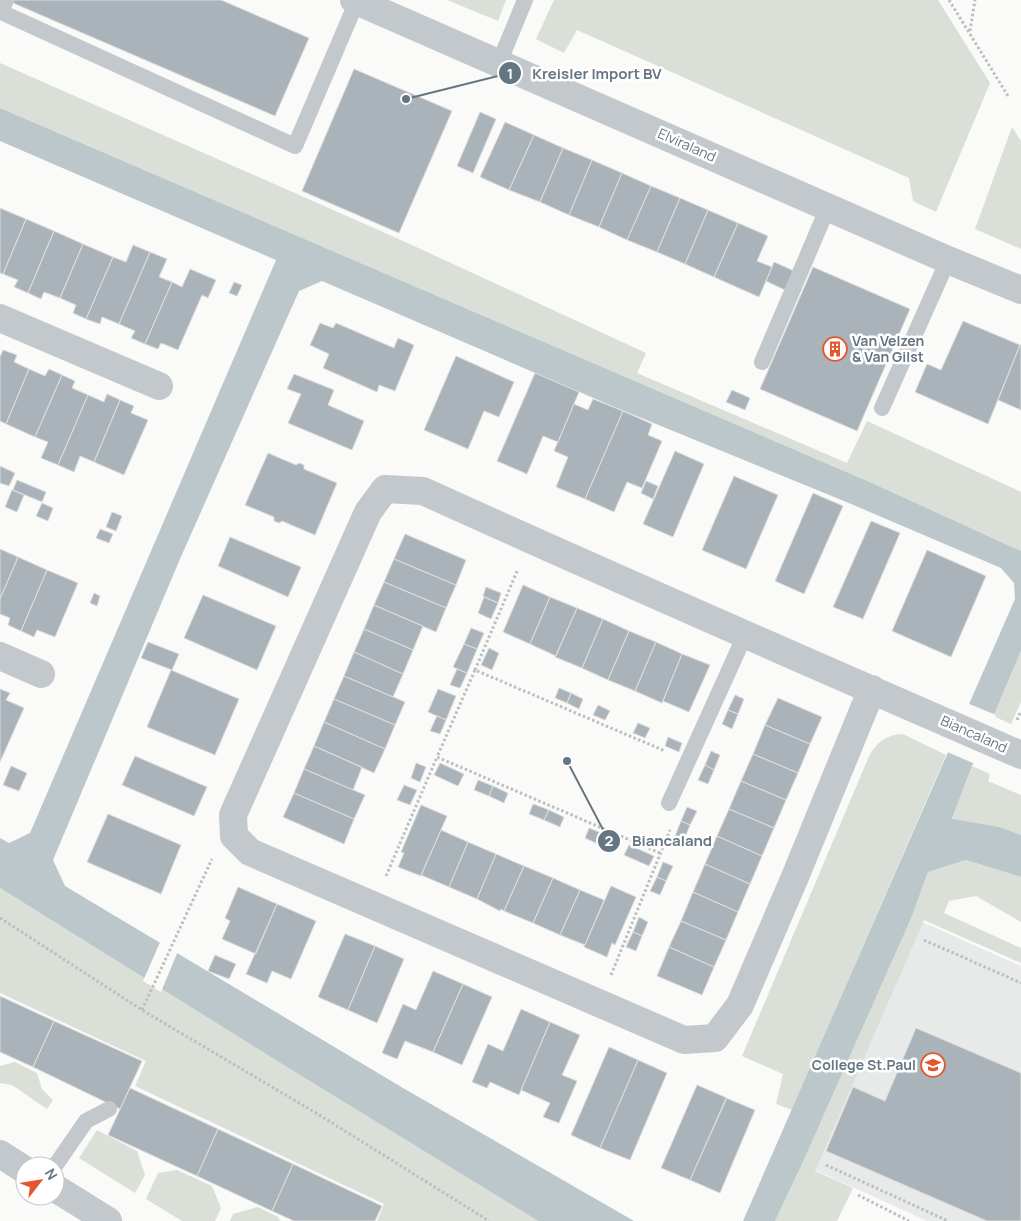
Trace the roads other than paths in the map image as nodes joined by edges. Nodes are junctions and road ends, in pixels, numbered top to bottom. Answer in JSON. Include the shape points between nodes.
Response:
{"nodes":[{"id":1,"x":6,"y":0,"type":"edge"},
{"id":2,"x":525,"y":0,"type":"edge"},
{"id":3,"x":355,"y":1,"type":"edge"},
{"id":4,"x":499,"y":63,"type":"junction"},
{"id":5,"x":828,"y":207,"type":"junction"},
{"id":6,"x":948,"y":260,"type":"junction"},
{"id":7,"x":1021,"y":290,"type":"edge"},
{"id":8,"x":0,"y":318,"type":"edge"},
{"id":9,"x":762,"y":362,"type":"dead end"},
{"id":10,"x":159,"y":386,"type":"dead end"},
{"id":11,"x":882,"y":408,"type":"dead end"},
{"id":12,"x":745,"y":635,"type":"junction"},
{"id":13,"x":0,"y":656,"type":"edge"},
{"id":14,"x":41,"y":674,"type":"dead end"},
{"id":15,"x":872,"y":689,"type":"junction"},
{"id":16,"x":1011,"y":751,"type":"edge"},
{"id":17,"x":669,"y":803,"type":"dead end"},
{"id":18,"x":110,"y":1109,"type":"dead end"},
{"id":19,"x":0,"y":1154,"type":"edge"},
{"id":20,"x":62,"y":1156,"type":"edge"},
{"id":21,"x":15,"y":1164,"type":"edge"},
{"id":22,"x":65,"y":1194,"type":"edge"},
{"id":23,"x":108,"y":1221,"type":"edge"}],
"edges":[{"from":1,"to":3,"type":"lane","via":[[1,12],[294,146]]},
{"from":2,"to":4,"type":"lane"},
{"from":3,"to":4,"type":"street","name":"Elviraland"},
{"from":4,"to":5,"type":"street","name":"Elviraland"},
{"from":5,"to":6,"type":"street","name":"Elviraland"},
{"from":5,"to":9,"type":"lane"},
{"from":6,"to":7,"type":"street","name":"Elviraland"},
{"from":6,"to":11,"type":"lane"},
{"from":8,"to":10,"type":"street"},
{"from":12,"to":15,"type":"street","name":"Biancaland"},
{"from":12,"to":15,"type":"street","name":"Biancaland","via":[[423,491],[385,489],[368,512],[233,815],[234,836],[250,852],[684,1040],[715,1038],[740,1005]]},
{"from":12,"to":17,"type":"lane"},
{"from":13,"to":14,"type":"street"},
{"from":15,"to":16,"type":"street","name":"Biancaland"},
{"from":18,"to":20,"type":"lane","via":[[86,1121]]},
{"from":19,"to":21,"type":"street"},
{"from":22,"to":23,"type":"street"}]}
